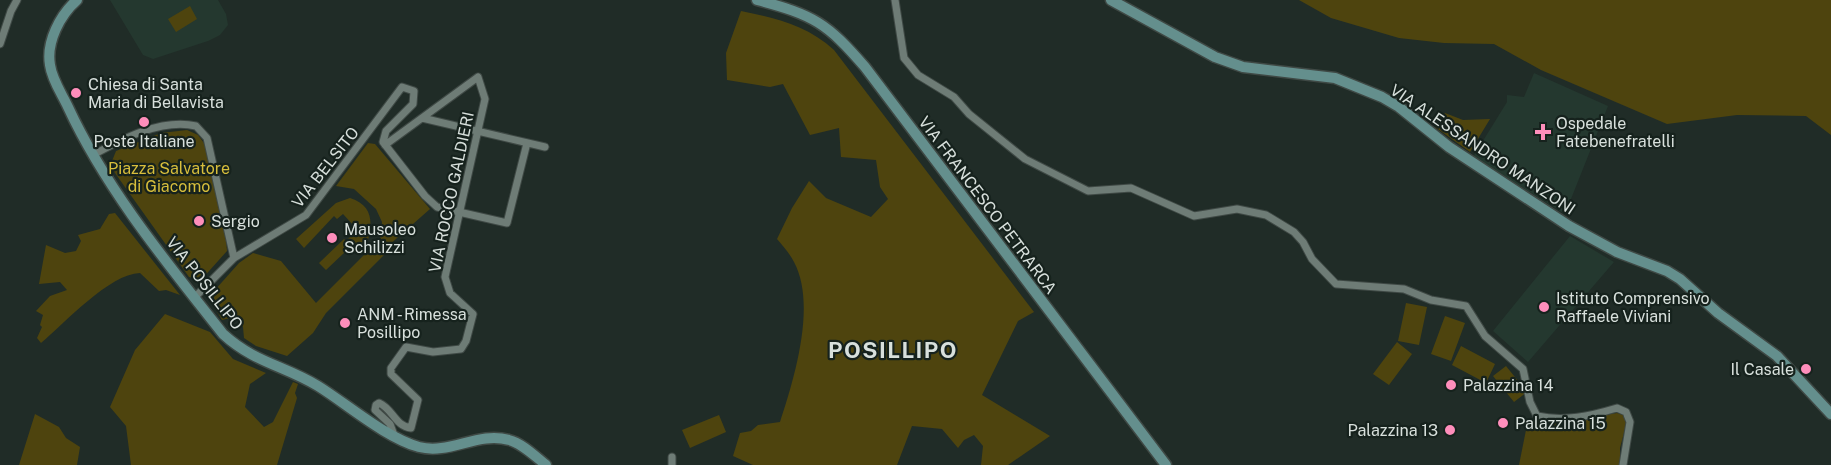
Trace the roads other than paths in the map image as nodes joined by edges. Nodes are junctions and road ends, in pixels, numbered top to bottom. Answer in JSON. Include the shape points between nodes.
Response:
{"nodes":[{"id":1,"x":18,"y":0,"type":"edge"},
{"id":2,"x":77,"y":0,"type":"edge"},
{"id":3,"x":757,"y":0,"type":"edge"},
{"id":4,"x":895,"y":0,"type":"edge"},
{"id":5,"x":1111,"y":0,"type":"edge"},
{"id":6,"x":0,"y":44,"type":"edge"},
{"id":7,"x":422,"y":118,"type":"junction"},
{"id":8,"x":478,"y":132,"type":"junction"},
{"id":9,"x":527,"y":143,"type":"junction"},
{"id":10,"x":385,"y":145,"type":"junction"},
{"id":11,"x":544,"y":147,"type":"dead end"},
{"id":12,"x":93,"y":155,"type":"junction"},
{"id":13,"x":459,"y":213,"type":"junction"},
{"id":14,"x":234,"y":258,"type":"junction"},
{"id":15,"x":194,"y":298,"type":"junction"},
{"id":16,"x":1831,"y":414,"type":"edge"},
{"id":17,"x":394,"y":435,"type":"junction"},
{"id":18,"x":546,"y":465,"type":"edge"},
{"id":19,"x":1166,"y":465,"type":"edge"},
{"id":20,"x":1623,"y":465,"type":"edge"}],
"edges":[{"from":1,"to":6,"type":"street"},
{"from":2,"to":12,"type":"street","name":"VIA POSILLIPO","via":[[56,31],[50,66],[80,136]]},
{"from":3,"to":19,"type":"street","name":"VIA FRANCESCO PETRARCA","via":[[797,11],[837,35]]},
{"from":4,"to":20,"type":"street","via":[[904,57],[918,75],[954,97],[1024,159],[1088,191],[1131,188],[1194,216],[1237,209],[1266,215],[1294,232],[1304,242],[1312,260],[1336,284],[1404,289],[1431,300],[1466,306],[1485,336],[1523,369],[1537,416],[1557,420],[1617,408],[1626,412],[1630,422]]},
{"from":5,"to":16,"type":"street","name":"VIA ALESSANDRO MANZONI","via":[[1215,57],[1243,67],[1335,78],[1382,97],[1449,147],[1569,226],[1617,252],[1673,274],[1777,357]]},
{"from":7,"to":8,"type":"street"},
{"from":7,"to":8,"type":"street","name":"VIA ROCCO GALDIERI","via":[[478,77],[486,95]]},
{"from":7,"to":10,"type":"street"},
{"from":8,"to":9,"type":"street"},
{"from":8,"to":13,"type":"street","name":"VIA ROCCO GALDIERI"},
{"from":9,"to":11,"type":"street"},
{"from":9,"to":13,"type":"street","via":[[507,223]]},
{"from":10,"to":13,"type":"street","via":[[432,202],[441,209]]},
{"from":10,"to":14,"type":"street","name":"VIA BELSITO","via":[[386,131],[413,104],[415,94],[411,88],[399,90],[306,215]]},
{"from":12,"to":14,"type":"street","via":[[168,124],[196,126],[207,138]]},
{"from":12,"to":15,"type":"street","name":"VIA POSILLIPO"},
{"from":13,"to":17,"type":"street","name":"VIA ROCCO GALDIERI","via":[[445,277],[450,293],[473,312],[466,340],[457,351],[404,349],[390,372],[418,399],[414,424],[405,427],[385,405],[378,403],[375,407]]},
{"from":14,"to":15,"type":"street","name":"VIA BELSITO"},
{"from":15,"to":17,"type":"street","name":"VIA POSILLIPO","via":[[240,350],[316,385]]},
{"from":17,"to":18,"type":"street","name":"VIA POSILLIPO","via":[[416,446],[437,449],[477,439],[508,439]]}]}
